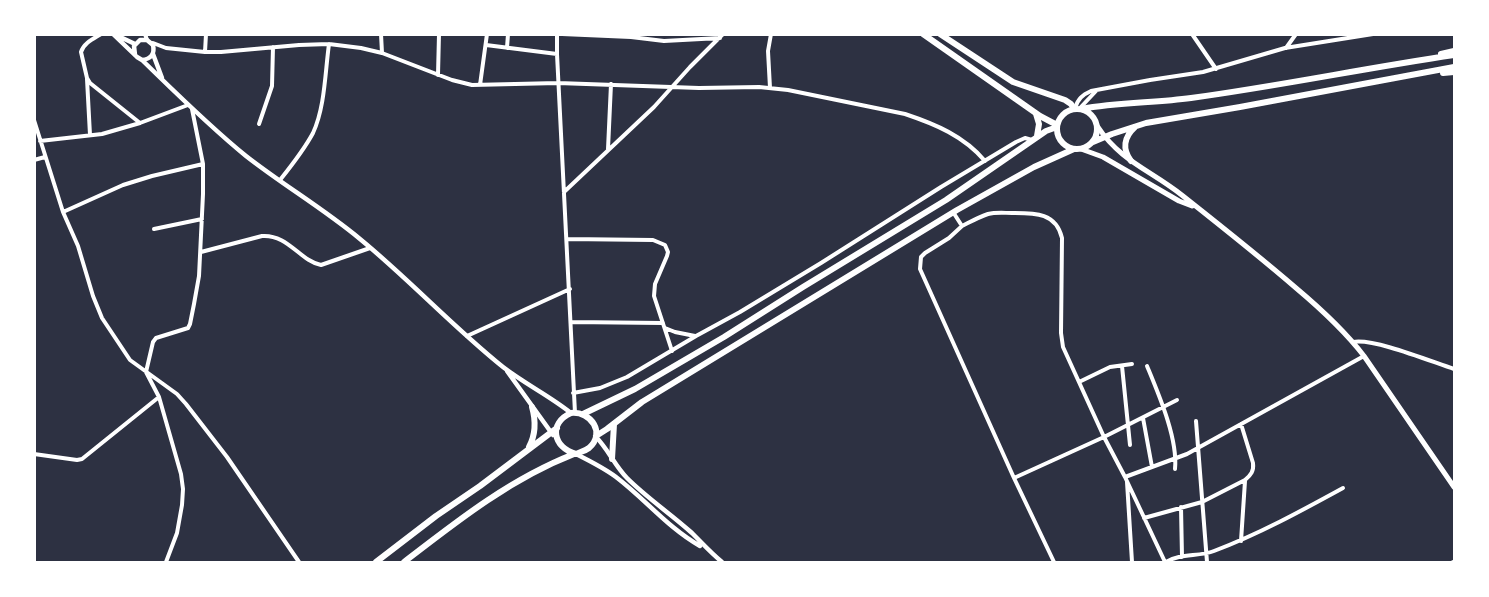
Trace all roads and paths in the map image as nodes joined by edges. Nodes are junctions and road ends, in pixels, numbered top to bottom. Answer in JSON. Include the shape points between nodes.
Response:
{"nodes":[{"id":1,"x":101,"y":34,"type":"edge"},
{"id":2,"x":114,"y":34,"type":"edge"},
{"id":3,"x":137,"y":34,"type":"edge"},
{"id":4,"x":145,"y":34,"type":"edge"},
{"id":5,"x":206,"y":34,"type":"edge"},
{"id":6,"x":381,"y":34,"type":"edge"},
{"id":7,"x":439,"y":34,"type":"edge"},
{"id":8,"x":487,"y":34,"type":"edge"},
{"id":9,"x":508,"y":34,"type":"edge"},
{"id":10,"x":557,"y":34,"type":"edge"},
{"id":11,"x":562,"y":34,"type":"edge"},
{"id":12,"x":660,"y":34,"type":"edge"},
{"id":13,"x":771,"y":34,"type":"edge"},
{"id":14,"x":923,"y":34,"type":"edge"},
{"id":15,"x":940,"y":34,"type":"edge"},
{"id":16,"x":1192,"y":34,"type":"edge"},
{"id":17,"x":1296,"y":34,"type":"edge"},
{"id":18,"x":1341,"y":34,"type":"edge"},
{"id":19,"x":1372,"y":34,"type":"edge"},
{"id":20,"x":618,"y":35,"type":"edge"},
{"id":21,"x":721,"y":36,"type":"edge"},
{"id":22,"x":1346,"y":39,"type":"junction"},
{"id":23,"x":659,"y":40,"type":"junction"},
{"id":24,"x":149,"y":41,"type":"junction"},
{"id":25,"x":136,"y":43,"type":"junction"},
{"id":26,"x":329,"y":44,"type":"junction"},
{"id":27,"x":486,"y":45,"type":"junction"},
{"id":28,"x":273,"y":47,"type":"junction"},
{"id":29,"x":166,"y":48,"type":"junction"},
{"id":30,"x":507,"y":48,"type":"junction"},
{"id":31,"x":1285,"y":48,"type":"junction"},
{"id":32,"x":1455,"y":51,"type":"edge"},
{"id":33,"x":205,"y":52,"type":"junction"},
{"id":34,"x":153,"y":53,"type":"junction"},
{"id":35,"x":382,"y":53,"type":"junction"},
{"id":36,"x":557,"y":54,"type":"junction"},
{"id":37,"x":135,"y":55,"type":"junction"},
{"id":38,"x":1455,"y":56,"type":"edge"},
{"id":39,"x":142,"y":60,"type":"junction"},
{"id":40,"x":1413,"y":62,"type":"junction"},
{"id":41,"x":1455,"y":67,"type":"edge"},
{"id":42,"x":1216,"y":69,"type":"junction"},
{"id":43,"x":1455,"y":72,"type":"edge"},
{"id":44,"x":1415,"y":74,"type":"junction"},
{"id":45,"x":438,"y":75,"type":"junction"},
{"id":46,"x":87,"y":78,"type":"junction"},
{"id":47,"x":164,"y":80,"type":"junction"},
{"id":48,"x":558,"y":83,"type":"junction"},
{"id":49,"x":611,"y":84,"type":"junction"},
{"id":50,"x":480,"y":85,"type":"junction"},
{"id":51,"x":672,"y":87,"type":"junction"},
{"id":52,"x":770,"y":88,"type":"junction"},
{"id":53,"x":190,"y":107,"type":"junction"},
{"id":54,"x":1077,"y":109,"type":"junction"},
{"id":55,"x":1034,"y":111,"type":"junction"},
{"id":56,"x":34,"y":120,"type":"edge"},
{"id":57,"x":140,"y":123,"type":"junction"},
{"id":58,"x":259,"y":124,"type":"dead end"},
{"id":59,"x":1057,"y":126,"type":"junction"},
{"id":60,"x":1137,"y":126,"type":"junction"},
{"id":61,"x":1098,"y":127,"type":"junction"},
{"id":62,"x":90,"y":135,"type":"junction"},
{"id":63,"x":1105,"y":137,"type":"junction"},
{"id":64,"x":1034,"y":139,"type":"junction"},
{"id":65,"x":40,"y":141,"type":"junction"},
{"id":66,"x":1093,"y":142,"type":"junction"},
{"id":67,"x":1077,"y":149,"type":"junction"},
{"id":68,"x":608,"y":150,"type":"junction"},
{"id":69,"x":45,"y":157,"type":"junction"},
{"id":70,"x":34,"y":160,"type":"edge"},
{"id":71,"x":985,"y":161,"type":"junction"},
{"id":72,"x":1131,"y":161,"type":"junction"},
{"id":73,"x":203,"y":164,"type":"junction"},
{"id":74,"x":280,"y":180,"type":"junction"},
{"id":75,"x":564,"y":192,"type":"junction"},
{"id":76,"x":1196,"y":208,"type":"junction"},
{"id":77,"x":63,"y":212,"type":"junction"},
{"id":78,"x":953,"y":212,"type":"junction"},
{"id":79,"x":202,"y":219,"type":"junction"},
{"id":80,"x":962,"y":226,"type":"junction"},
{"id":81,"x":154,"y":229,"type":"dead end"},
{"id":82,"x":567,"y":239,"type":"junction"},
{"id":83,"x":370,"y":248,"type":"junction"},
{"id":84,"x":201,"y":252,"type":"junction"},
{"id":85,"x":570,"y":289,"type":"junction"},
{"id":86,"x":571,"y":322,"type":"junction"},
{"id":87,"x":664,"y":325,"type":"junction"},
{"id":88,"x":466,"y":336,"type":"junction"},
{"id":89,"x":696,"y":336,"type":"junction"},
{"id":90,"x":1353,"y":342,"type":"junction"},
{"id":91,"x":672,"y":351,"type":"junction"},
{"id":92,"x":1364,"y":356,"type":"junction"},
{"id":93,"x":1132,"y":364,"type":"dead end"},
{"id":94,"x":1122,"y":366,"type":"junction"},
{"id":95,"x":1147,"y":366,"type":"dead end"},
{"id":96,"x":506,"y":369,"type":"junction"},
{"id":97,"x":1455,"y":369,"type":"edge"},
{"id":98,"x":146,"y":372,"type":"junction"},
{"id":99,"x":1079,"y":382,"type":"junction"},
{"id":100,"x":573,"y":393,"type":"junction"},
{"id":101,"x":159,"y":397,"type":"junction"},
{"id":102,"x":1177,"y":400,"type":"dead end"},
{"id":103,"x":532,"y":407,"type":"junction"},
{"id":104,"x":1164,"y":408,"type":"junction"},
{"id":105,"x":573,"y":413,"type":"junction"},
{"id":106,"x":583,"y":414,"type":"junction"},
{"id":107,"x":1143,"y":418,"type":"junction"},
{"id":108,"x":1196,"y":421,"type":"dead end"},
{"id":109,"x":614,"y":424,"type":"junction"},
{"id":110,"x":1241,"y":424,"type":"junction"},
{"id":111,"x":1128,"y":425,"type":"junction"},
{"id":112,"x":553,"y":430,"type":"junction"},
{"id":113,"x":596,"y":436,"type":"junction"},
{"id":114,"x":1104,"y":437,"type":"junction"},
{"id":115,"x":1130,"y":445,"type":"dead end"},
{"id":116,"x":1199,"y":448,"type":"junction"},
{"id":117,"x":527,"y":451,"type":"junction"},
{"id":118,"x":34,"y":454,"type":"edge"},
{"id":119,"x":575,"y":454,"type":"junction"},
{"id":120,"x":1176,"y":458,"type":"junction"},
{"id":121,"x":612,"y":459,"type":"junction"},
{"id":122,"x":1152,"y":467,"type":"junction"},
{"id":123,"x":1175,"y":469,"type":"dead end"},
{"id":124,"x":1014,"y":478,"type":"junction"},
{"id":125,"x":1126,"y":478,"type":"junction"},
{"id":126,"x":1245,"y":480,"type":"junction"},
{"id":127,"x":1455,"y":487,"type":"edge"},
{"id":128,"x":1343,"y":488,"type":"dead end"},
{"id":129,"x":1202,"y":502,"type":"junction"},
{"id":130,"x":1181,"y":507,"type":"junction"},
{"id":131,"x":1144,"y":518,"type":"junction"},
{"id":132,"x":1241,"y":541,"type":"junction"},
{"id":133,"x":705,"y":548,"type":"junction"},
{"id":134,"x":1206,"y":554,"type":"junction"},
{"id":135,"x":1182,"y":556,"type":"junction"},
{"id":136,"x":166,"y":562,"type":"edge"},
{"id":137,"x":298,"y":562,"type":"edge"},
{"id":138,"x":376,"y":562,"type":"edge"},
{"id":139,"x":404,"y":562,"type":"edge"},
{"id":140,"x":722,"y":562,"type":"edge"},
{"id":141,"x":1054,"y":562,"type":"edge"},
{"id":142,"x":1132,"y":562,"type":"edge"},
{"id":143,"x":1165,"y":562,"type":"edge"},
{"id":144,"x":1207,"y":562,"type":"edge"}],
"edges":[{"from":1,"to":46,"type":"street","via":[[81,52]]},
{"from":2,"to":25,"type":"street"},
{"from":2,"to":37,"type":"street"},
{"from":3,"to":25,"type":"street"},
{"from":4,"to":24,"type":"street"},
{"from":5,"to":33,"type":"street"},
{"from":6,"to":35,"type":"street"},
{"from":7,"to":45,"type":"street"},
{"from":8,"to":27,"type":"street"},
{"from":9,"to":30,"type":"street"},
{"from":10,"to":36,"type":"street"},
{"from":11,"to":20,"type":"street"},
{"from":12,"to":23,"type":"street"},
{"from":13,"to":52,"type":"street"},
{"from":14,"to":55,"type":"highway"},
{"from":15,"to":54,"type":"highway","via":[[1013,82],[1065,100]]},
{"from":16,"to":42,"type":"street"},
{"from":17,"to":31,"type":"street"},
{"from":18,"to":22,"type":"street"},
{"from":19,"to":22,"type":"street"},
{"from":20,"to":23,"type":"street"},
{"from":21,"to":23,"type":"street"},
{"from":21,"to":51,"type":"street"},
{"from":22,"to":31,"type":"street"},
{"from":24,"to":25,"type":"street"},
{"from":24,"to":29,"type":"street"},
{"from":24,"to":34,"type":"street"},
{"from":25,"to":37,"type":"street"},
{"from":26,"to":28,"type":"street"},
{"from":26,"to":35,"type":"street"},
{"from":26,"to":74,"type":"street","via":[[314,132]]},
{"from":27,"to":30,"type":"street"},
{"from":27,"to":50,"type":"street"},
{"from":28,"to":33,"type":"street"},
{"from":28,"to":58,"type":"street","via":[[272,86]]},
{"from":29,"to":33,"type":"street"},
{"from":29,"to":34,"type":"street"},
{"from":30,"to":36,"type":"street"},
{"from":31,"to":42,"type":"street"},
{"from":32,"to":40,"type":"highway"},
{"from":34,"to":39,"type":"street"},
{"from":34,"to":47,"type":"street"},
{"from":35,"to":45,"type":"street"},
{"from":36,"to":48,"type":"street"},
{"from":37,"to":39,"type":"street"},
{"from":38,"to":40,"type":"highway"},
{"from":39,"to":47,"type":"street"},
{"from":40,"to":54,"type":"highway","via":[[1190,98]]},
{"from":41,"to":44,"type":"highway"},
{"from":42,"to":54,"type":"street","via":[[1096,91]]},
{"from":43,"to":44,"type":"highway"},
{"from":44,"to":60,"type":"highway"},
{"from":45,"to":50,"type":"street"},
{"from":46,"to":57,"type":"street"},
{"from":46,"to":62,"type":"street"},
{"from":47,"to":53,"type":"street"},
{"from":48,"to":49,"type":"street"},
{"from":48,"to":50,"type":"street"},
{"from":48,"to":75,"type":"street"},
{"from":49,"to":51,"type":"street"},
{"from":49,"to":68,"type":"street"},
{"from":51,"to":52,"type":"street"},
{"from":51,"to":68,"type":"street"},
{"from":52,"to":71,"type":"street","via":[[905,114],[962,139]]},
{"from":53,"to":57,"type":"street"},
{"from":53,"to":73,"type":"street"},
{"from":53,"to":74,"type":"street"},
{"from":54,"to":59,"type":"highway","via":[[1061,116]]},
{"from":54,"to":61,"type":"highway","via":[[1093,115]]},
{"from":55,"to":59,"type":"highway"},
{"from":55,"to":64,"type":"highway","via":[[1039,124]]},
{"from":56,"to":65,"type":"street"},
{"from":57,"to":62,"type":"street"},
{"from":59,"to":64,"type":"highway"},
{"from":59,"to":67,"type":"highway","via":[[1063,144]]},
{"from":60,"to":63,"type":"highway"},
{"from":60,"to":72,"type":"highway","via":[[1125,142]]},
{"from":61,"to":63,"type":"main road"},
{"from":61,"to":66,"type":"highway"},
{"from":62,"to":65,"type":"street"},
{"from":63,"to":66,"type":"highway"},
{"from":63,"to":72,"type":"main road"},
{"from":64,"to":71,"type":"street","via":[[1021,139]]},
{"from":64,"to":106,"type":"highway","via":[[946,200],[724,337]]},
{"from":65,"to":69,"type":"street"},
{"from":66,"to":67,"type":"highway"},
{"from":67,"to":76,"type":"main road","via":[[1103,157]]},
{"from":67,"to":78,"type":"highway","via":[[1034,167]]},
{"from":68,"to":75,"type":"street"},
{"from":69,"to":70,"type":"street"},
{"from":69,"to":77,"type":"street"},
{"from":71,"to":89,"type":"street"},
{"from":72,"to":76,"type":"main road"},
{"from":73,"to":77,"type":"street","via":[[123,185]]},
{"from":73,"to":79,"type":"street"},
{"from":74,"to":83,"type":"street"},
{"from":75,"to":82,"type":"street"},
{"from":76,"to":90,"type":"main road","via":[[1272,267]]},
{"from":77,"to":98,"type":"street","via":[[102,318],[130,360]]},
{"from":78,"to":80,"type":"street"},
{"from":78,"to":109,"type":"highway","via":[[642,402]]},
{"from":79,"to":81,"type":"street"},
{"from":79,"to":84,"type":"street"},
{"from":80,"to":99,"type":"street","via":[[994,213],[1036,213],[1060,229],[1060,333]]},
{"from":80,"to":124,"type":"street","via":[[925,253],[919,265]]},
{"from":82,"to":85,"type":"street"},
{"from":82,"to":87,"type":"street","via":[[653,240],[665,245],[667,256],[654,289]]},
{"from":83,"to":84,"type":"street","via":[[321,265],[267,235]]},
{"from":83,"to":88,"type":"street"},
{"from":84,"to":98,"type":"street","via":[[190,324],[185,330],[156,338]]},
{"from":85,"to":86,"type":"street"},
{"from":85,"to":88,"type":"street"},
{"from":86,"to":87,"type":"street"},
{"from":86,"to":100,"type":"street"},
{"from":87,"to":89,"type":"street","via":[[675,332]]},
{"from":87,"to":91,"type":"street"},
{"from":88,"to":96,"type":"street"},
{"from":89,"to":91,"type":"street"},
{"from":90,"to":92,"type":"main road"},
{"from":90,"to":97,"type":"street","via":[[1361,340]]},
{"from":91,"to":100,"type":"street","via":[[615,382]]},
{"from":92,"to":110,"type":"street"},
{"from":92,"to":127,"type":"main road"},
{"from":93,"to":94,"type":"street"},
{"from":94,"to":99,"type":"street","via":[[1110,367]]},
{"from":94,"to":111,"type":"street"},
{"from":95,"to":104,"type":"street"},
{"from":96,"to":103,"type":"street"},
{"from":96,"to":105,"type":"street"},
{"from":98,"to":101,"type":"street"},
{"from":98,"to":137,"type":"street","via":[[186,404]]},
{"from":99,"to":114,"type":"street"},
{"from":100,"to":105,"type":"street"},
{"from":101,"to":118,"type":"street","via":[[82,459]]},
{"from":101,"to":136,"type":"street","via":[[183,489],[177,533]]},
{"from":102,"to":104,"type":"street"},
{"from":103,"to":112,"type":"street"},
{"from":103,"to":117,"type":"highway","via":[[534,434]]},
{"from":104,"to":107,"type":"street"},
{"from":104,"to":120,"type":"street"},
{"from":105,"to":106,"type":"highway"},
{"from":105,"to":112,"type":"highway"},
{"from":106,"to":113,"type":"highway","via":[[592,420]]},
{"from":107,"to":111,"type":"street"},
{"from":107,"to":122,"type":"street"},
{"from":108,"to":116,"type":"street"},
{"from":109,"to":113,"type":"highway"},
{"from":109,"to":121,"type":"highway"},
{"from":110,"to":116,"type":"street"},
{"from":110,"to":126,"type":"street","via":[[1254,468]]},
{"from":111,"to":114,"type":"street"},
{"from":111,"to":115,"type":"street"},
{"from":112,"to":117,"type":"highway"},
{"from":112,"to":119,"type":"highway","via":[[564,449]]},
{"from":113,"to":119,"type":"highway","via":[[589,448]]},
{"from":113,"to":121,"type":"street"},
{"from":114,"to":124,"type":"street"},
{"from":114,"to":125,"type":"street"},
{"from":116,"to":120,"type":"street"},
{"from":116,"to":129,"type":"street"},
{"from":117,"to":138,"type":"highway"},
{"from":119,"to":133,"type":"street","via":[[615,476],[663,519]]},
{"from":119,"to":139,"type":"highway","via":[[513,483]]},
{"from":120,"to":122,"type":"street"},
{"from":120,"to":123,"type":"street"},
{"from":121,"to":133,"type":"street","via":[[627,478]]},
{"from":122,"to":125,"type":"street"},
{"from":124,"to":141,"type":"street"},
{"from":125,"to":131,"type":"street"},
{"from":125,"to":142,"type":"street"},
{"from":126,"to":129,"type":"street"},
{"from":126,"to":132,"type":"street"},
{"from":128,"to":132,"type":"street"},
{"from":129,"to":130,"type":"street"},
{"from":129,"to":134,"type":"street"},
{"from":130,"to":131,"type":"street"},
{"from":130,"to":135,"type":"street"},
{"from":131,"to":143,"type":"street"},
{"from":132,"to":134,"type":"street"},
{"from":133,"to":140,"type":"street"},
{"from":134,"to":135,"type":"street"},
{"from":134,"to":144,"type":"street"},
{"from":135,"to":143,"type":"street"}]}
